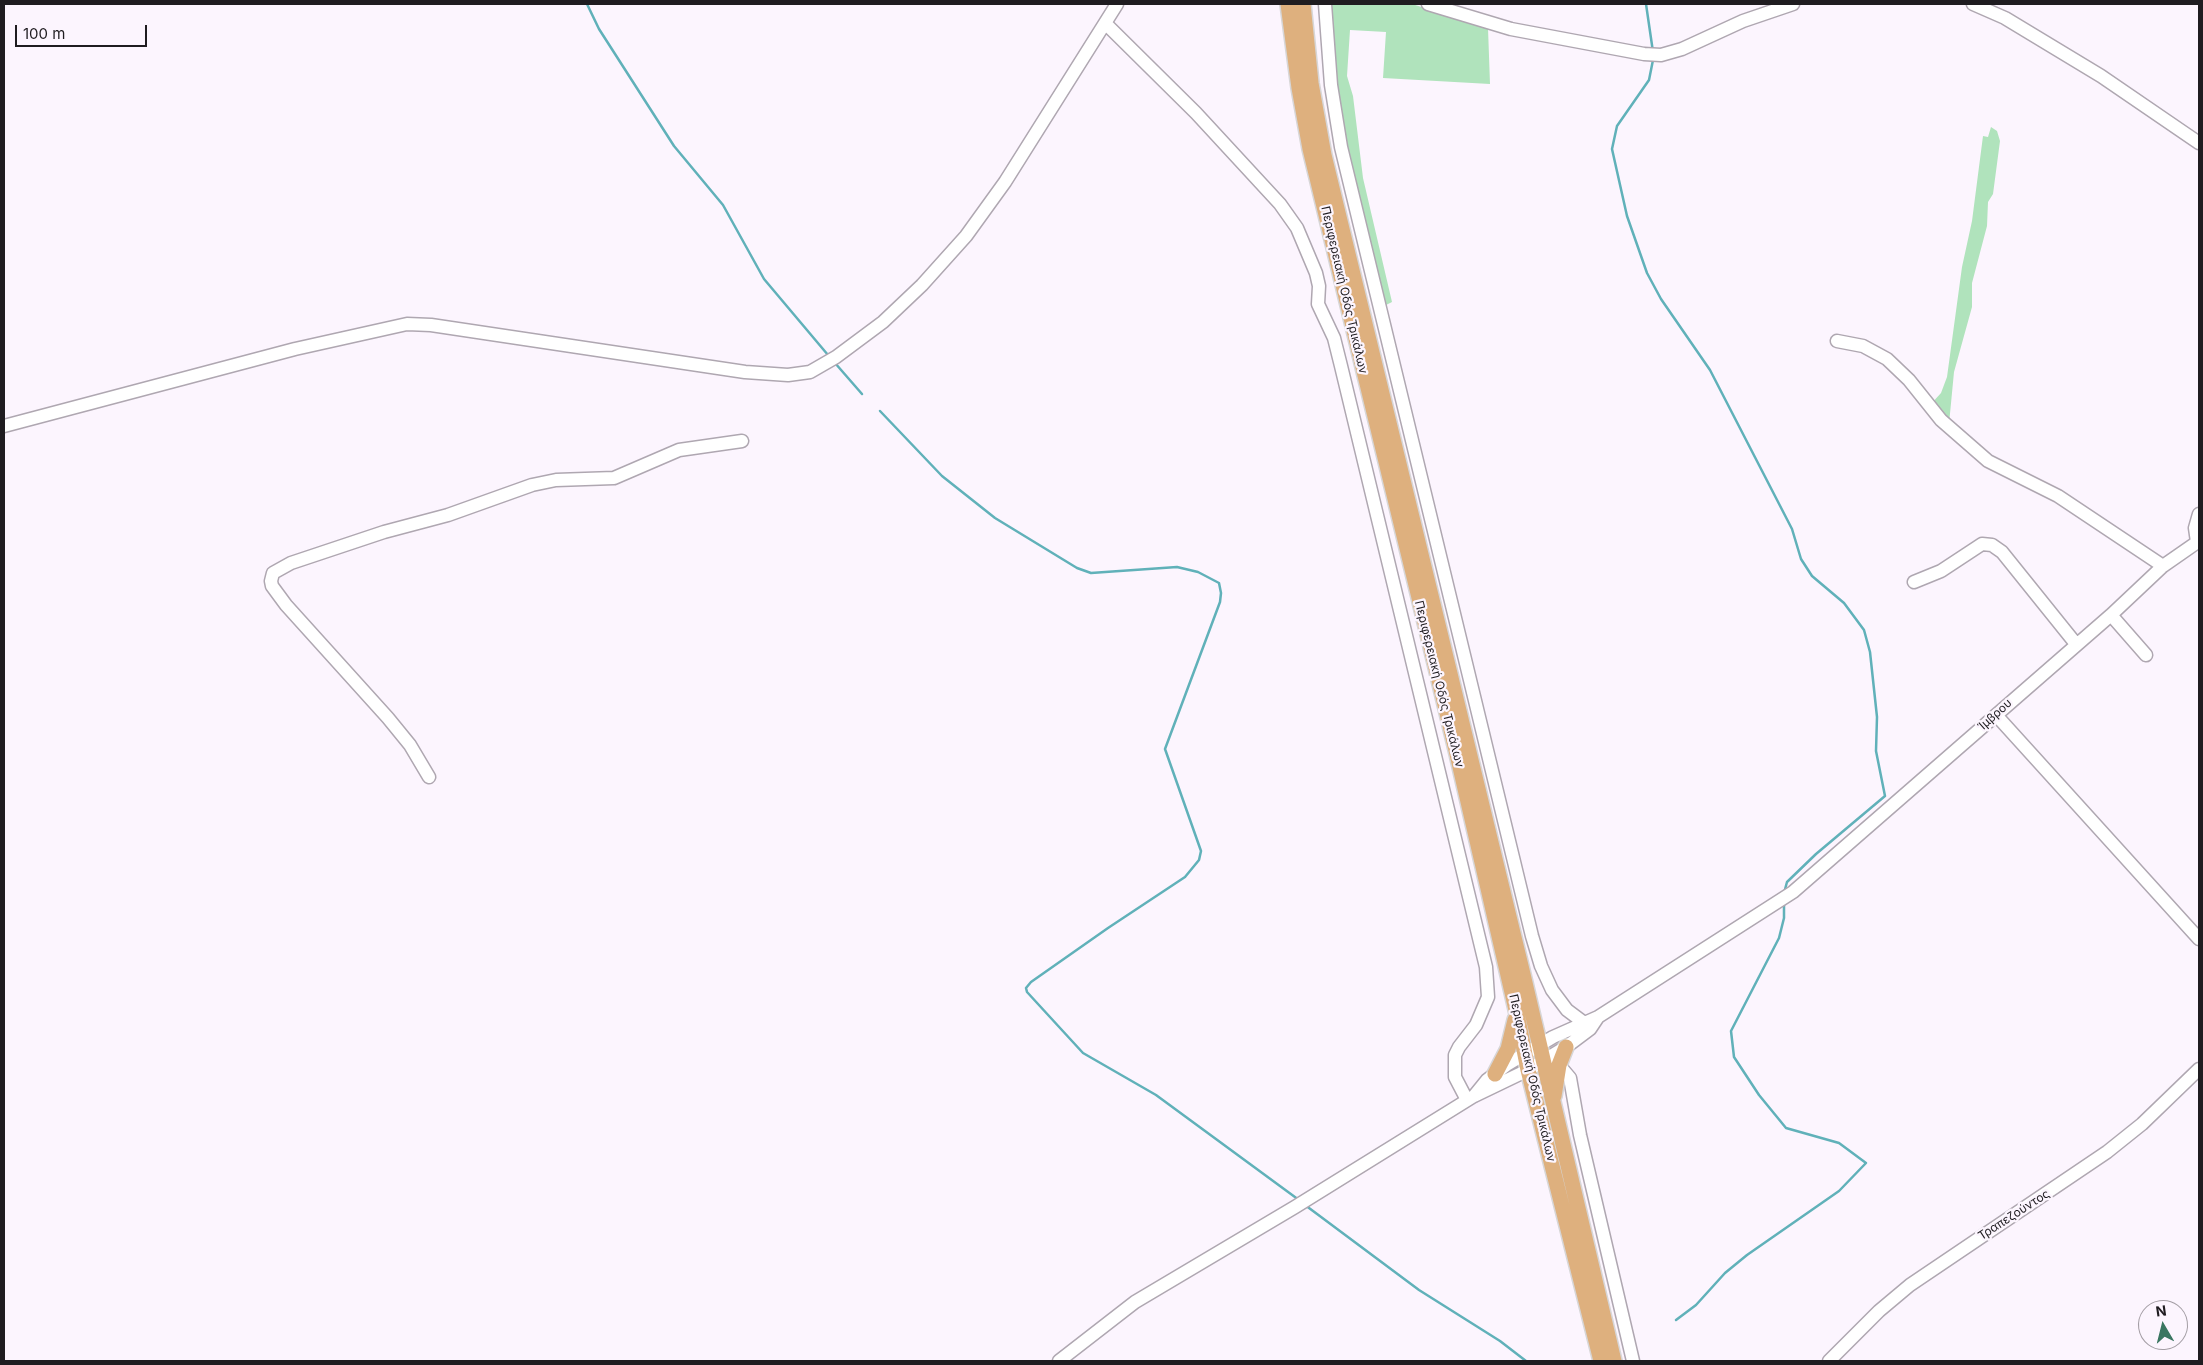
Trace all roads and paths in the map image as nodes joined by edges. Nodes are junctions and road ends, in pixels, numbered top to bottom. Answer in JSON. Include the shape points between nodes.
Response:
{"nodes":[{"id":1,"x":1117,"y":4,"type":"edge"},
{"id":2,"x":1288,"y":4,"type":"edge"},
{"id":3,"x":1303,"y":4,"type":"edge"},
{"id":4,"x":1324,"y":4,"type":"edge"},
{"id":5,"x":1428,"y":4,"type":"edge"},
{"id":6,"x":1793,"y":4,"type":"edge"},
{"id":7,"x":1972,"y":4,"type":"edge"},
{"id":8,"x":1105,"y":23,"type":"junction"},
{"id":9,"x":2199,"y":143,"type":"edge"},
{"id":10,"x":1837,"y":341,"type":"dead end"},
{"id":11,"x":4,"y":426,"type":"edge"},
{"id":12,"x":742,"y":441,"type":"dead end"},
{"id":13,"x":2199,"y":514,"type":"edge"},
{"id":14,"x":2198,"y":541,"type":"edge"},
{"id":15,"x":2164,"y":566,"type":"junction"},
{"id":16,"x":1914,"y":582,"type":"dead end"},
{"id":17,"x":2111,"y":615,"type":"junction"},
{"id":18,"x":2076,"y":644,"type":"junction"},
{"id":19,"x":2146,"y":655,"type":"dead end"},
{"id":20,"x":1996,"y":715,"type":"junction"},
{"id":21,"x":429,"y":777,"type":"dead end"},
{"id":22,"x":2199,"y":938,"type":"edge"},
{"id":23,"x":1517,"y":1014,"type":"junction"},
{"id":24,"x":1598,"y":1017,"type":"junction"},
{"id":25,"x":1583,"y":1022,"type":"junction"},
{"id":26,"x":1540,"y":1045,"type":"junction"},
{"id":27,"x":1566,"y":1047,"type":"junction"},
{"id":28,"x":1524,"y":1055,"type":"junction"},
{"id":29,"x":1543,"y":1061,"type":"junction"},
{"id":30,"x":1559,"y":1065,"type":"junction"},
{"id":31,"x":2199,"y":1069,"type":"edge"},
{"id":32,"x":1528,"y":1070,"type":"junction"},
{"id":33,"x":1496,"y":1074,"type":"junction"},
{"id":34,"x":1470,"y":1098,"type":"junction"},
{"id":35,"x":1554,"y":1105,"type":"junction"},
{"id":36,"x":1059,"y":1361,"type":"edge"},
{"id":37,"x":1602,"y":1361,"type":"edge"},
{"id":38,"x":1614,"y":1361,"type":"edge"},
{"id":39,"x":1633,"y":1361,"type":"edge"},
{"id":40,"x":1829,"y":1361,"type":"edge"}],
"edges":[{"from":1,"to":8,"type":"street"},
{"from":2,"to":23,"type":"main road","name":"Περιφερειακή Οδός Τρικάλων","via":[[1310,149]]},
{"from":3,"to":26,"type":"main road","name":"Περιφερειακή Οδός Τρικάλων","via":[[1311,83],[1324,155]]},
{"from":4,"to":25,"type":"street","via":[[1331,85],[1341,147],[1532,936],[1552,990],[1567,1010]]},
{"from":5,"to":6,"type":"street","via":[[1511,29],[1661,55]]},
{"from":7,"to":9,"type":"street","via":[[2006,18],[2101,76]]},
{"from":8,"to":11,"type":"street","via":[[977,222],[910,298],[872,332],[823,366],[803,374],[769,374],[407,324],[295,349]]},
{"from":8,"to":34,"type":"street","via":[[1196,113],[1280,204],[1297,228],[1316,273],[1318,304],[1334,338],[1486,967],[1488,996],[1476,1024],[1455,1055],[1455,1077]]},
{"from":10,"to":15,"type":"street","via":[[1863,346],[1886,359],[1909,380],[1941,420],[1988,461],[2064,500]]},
{"from":12,"to":21,"type":"street","via":[[679,450],[614,478],[556,480],[527,486],[448,515],[384,532],[282,566],[273,573],[272,586],[286,605],[388,718],[410,745]]},
{"from":13,"to":14,"type":"street","via":[[2195,528]]},
{"from":14,"to":15,"type":"street","name":"Ίμβρου"},
{"from":15,"to":17,"type":"street","name":"Ίμβρου"},
{"from":16,"to":18,"type":"street","via":[[1941,571],[1982,544],[1992,545],[2002,552]]},
{"from":17,"to":18,"type":"street","name":"Ίμβρου"},
{"from":17,"to":19,"type":"street"},
{"from":18,"to":20,"type":"street","name":"Ίμβρου"},
{"from":20,"to":22,"type":"street"},
{"from":20,"to":24,"type":"street","name":"Ίμβρου","via":[[1792,892]]},
{"from":23,"to":28,"type":"main road","name":"Περιφερειακή Οδός Τρικάλων"},
{"from":23,"to":33,"type":"main road","via":[[1509,1046]]},
{"from":24,"to":25,"type":"street"},
{"from":24,"to":27,"type":"street","via":[[1590,1029]]},
{"from":25,"to":26,"type":"street"},
{"from":26,"to":28,"type":"street"},
{"from":26,"to":29,"type":"main road","name":"Περιφερειακή Οδός Τρικάλων"},
{"from":27,"to":29,"type":"street"},
{"from":27,"to":30,"type":"main road"},
{"from":28,"to":32,"type":"main road","name":"Περιφερειακή Οδός Τρικάλων"},
{"from":28,"to":33,"type":"street"},
{"from":29,"to":32,"type":"street"},
{"from":29,"to":35,"type":"main road","name":"Περιφερειακή Οδός Τρικάλων"},
{"from":30,"to":35,"type":"main road"},
{"from":30,"to":39,"type":"street","via":[[1570,1078],[1580,1135]]},
{"from":31,"to":40,"type":"street","name":"Τραπεζούντος","via":[[2112,1148],[1904,1290]]},
{"from":32,"to":34,"type":"street"},
{"from":32,"to":37,"type":"main road","name":"Περιφερειακή Οδός Τρικάλων"},
{"from":33,"to":34,"type":"street"},
{"from":34,"to":36,"type":"street","via":[[1135,1302]]},
{"from":35,"to":38,"type":"main road","name":"Περιφερειακή Οδός Τρικάλων"}]}
